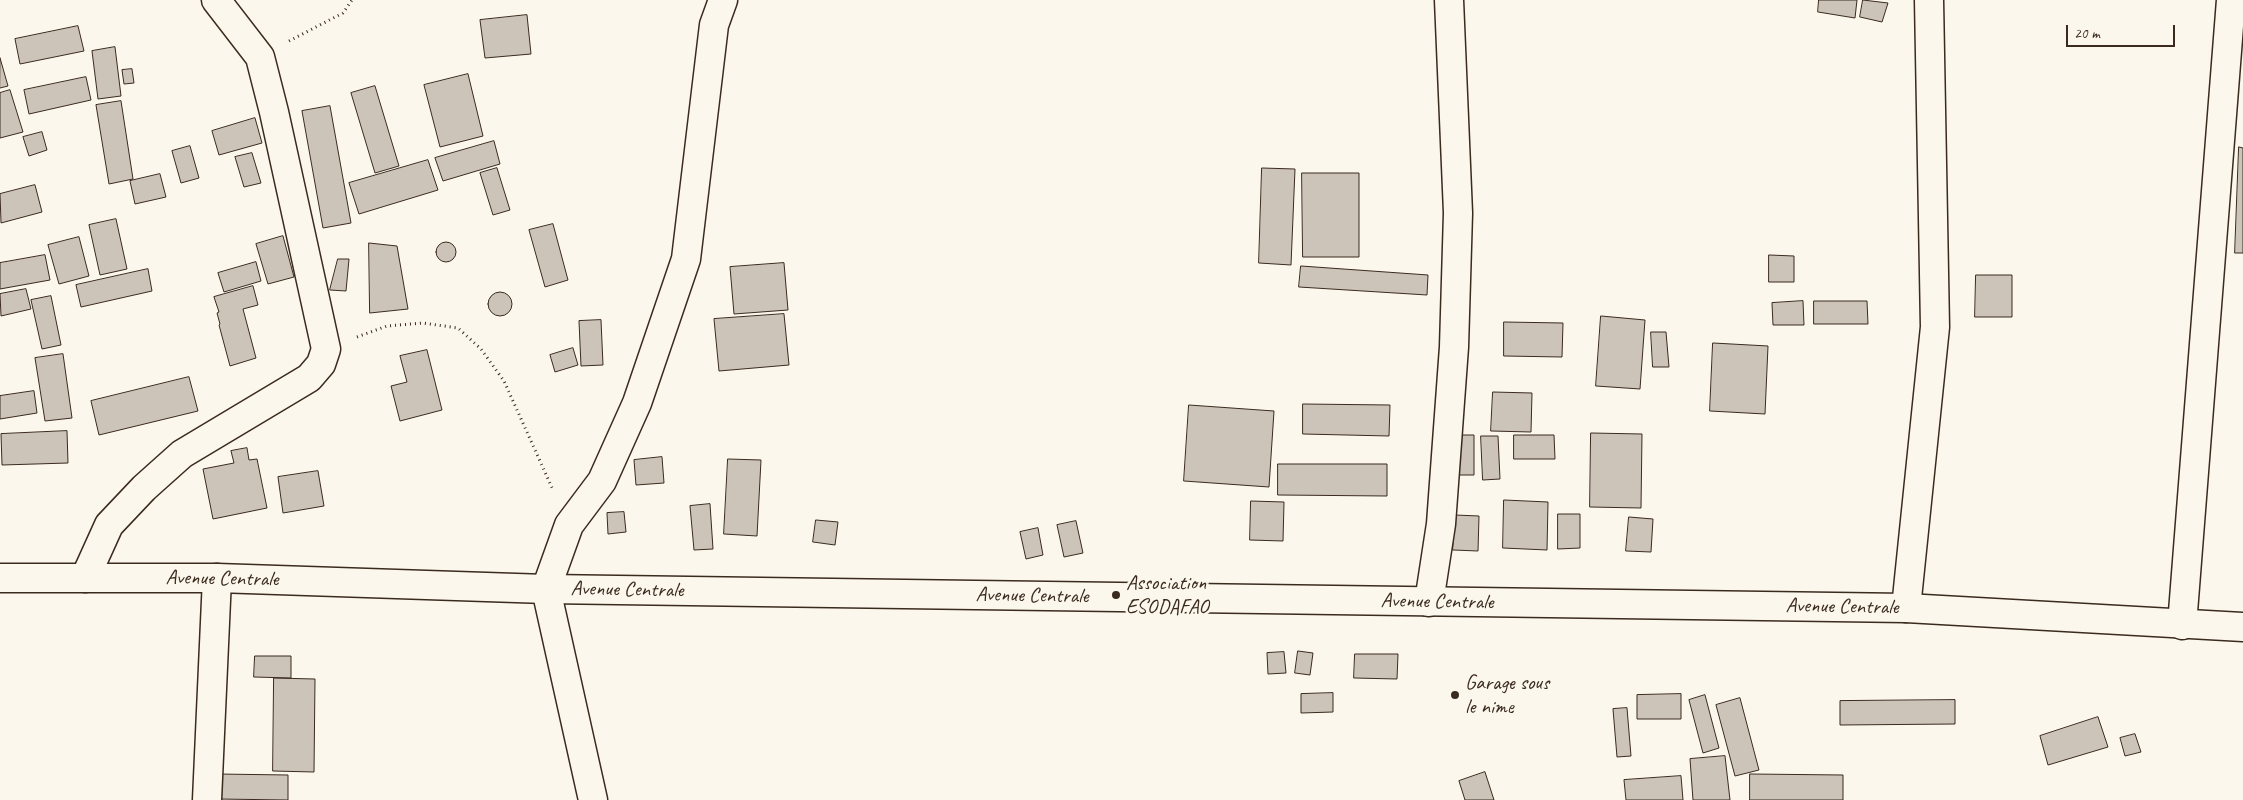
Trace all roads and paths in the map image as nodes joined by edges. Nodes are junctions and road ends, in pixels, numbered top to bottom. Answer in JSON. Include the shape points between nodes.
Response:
{"nodes":[{"id":1,"x":216,"y":0,"type":"edge"},
{"id":2,"x":352,"y":0,"type":"edge"},
{"id":3,"x":723,"y":0,"type":"edge"},
{"id":4,"x":1449,"y":0,"type":"edge"},
{"id":5,"x":1929,"y":0,"type":"edge"},
{"id":6,"x":2231,"y":0,"type":"edge"},
{"id":7,"x":260,"y":57,"type":"junction"},
{"id":8,"x":326,"y":350,"type":"junction"},
{"id":9,"x":569,"y":525,"type":"junction"},
{"id":10,"x":0,"y":578,"type":"edge"},
{"id":11,"x":85,"y":578,"type":"junction"},
{"id":12,"x":217,"y":578,"type":"junction"},
{"id":13,"x":546,"y":589,"type":"junction"},
{"id":14,"x":1429,"y":602,"type":"junction"},
{"id":15,"x":1906,"y":608,"type":"junction"},
{"id":16,"x":2182,"y":625,"type":"junction"},
{"id":17,"x":2243,"y":627,"type":"edge"},
{"id":18,"x":207,"y":800,"type":"edge"},
{"id":19,"x":593,"y":800,"type":"edge"}],
"edges":[{"from":1,"to":7,"type":"street"},
{"from":2,"to":7,"type":"path","via":[[343,13]]},
{"from":3,"to":9,"type":"street","via":[[714,25],[686,259],[637,403],[602,481]]},
{"from":4,"to":14,"type":"street","via":[[1458,213],[1454,347],[1441,524]]},
{"from":5,"to":15,"type":"street","via":[[1935,327]]},
{"from":6,"to":16,"type":"street"},
{"from":7,"to":8,"type":"street"},
{"from":8,"to":9,"type":"path","via":[[387,326],[423,323],[458,328],[481,349],[504,381]]},
{"from":8,"to":11,"type":"street","via":[[321,364],[309,378],[182,454],[144,488],[109,525]]},
{"from":9,"to":13,"type":"street"},
{"from":10,"to":11,"type":"street","name":"Avenue Centrale"},
{"from":11,"to":12,"type":"street","name":"Avenue Centrale"},
{"from":12,"to":13,"type":"street","name":"Avenue Centrale"},
{"from":12,"to":18,"type":"street"},
{"from":13,"to":14,"type":"street","name":"Avenue Centrale"},
{"from":13,"to":19,"type":"street"},
{"from":14,"to":15,"type":"street","name":"Avenue Centrale"},
{"from":15,"to":16,"type":"street","name":"Avenue Centrale"},
{"from":16,"to":17,"type":"street","name":"Avenue Centrale"}]}
